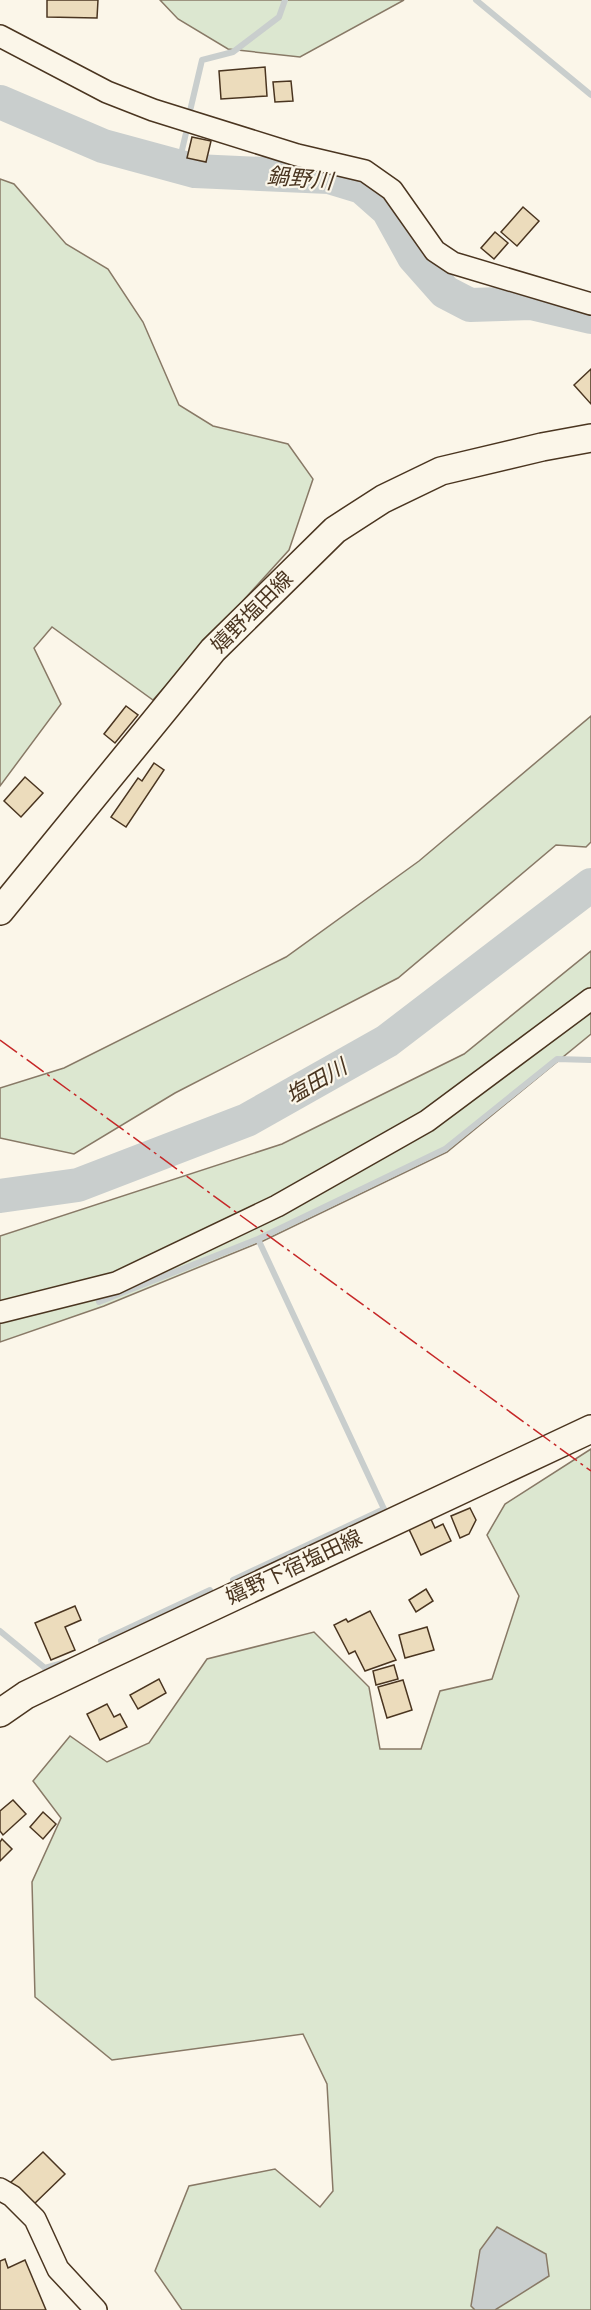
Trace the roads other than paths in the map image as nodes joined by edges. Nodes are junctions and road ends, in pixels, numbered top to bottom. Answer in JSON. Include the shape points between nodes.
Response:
{"nodes":[{"id":1,"x":0,"y":36,"type":"edge"},
{"id":2,"x":591,"y":304,"type":"edge"},
{"id":3,"x":591,"y":438,"type":"edge"},
{"id":4,"x":0,"y":911,"type":"edge"},
{"id":5,"x":591,"y":999,"type":"edge"},
{"id":6,"x":0,"y":1312,"type":"edge"},
{"id":7,"x":588,"y":1432,"type":"edge"},
{"id":8,"x":0,"y":1713,"type":"edge"},
{"id":9,"x":0,"y":2189,"type":"edge"},
{"id":10,"x":96,"y":2310,"type":"edge"}],
"edges":[{"from":1,"to":2,"type":"street","via":[[107,92],[153,110],[297,155],[365,171],[392,190],[435,251],[453,263]]},
{"from":3,"to":4,"type":"main road","name":"嬉野塩田線","via":[[441,471],[383,499],[335,530],[213,650]]},
{"from":5,"to":6,"type":"street","via":[[427,1120],[277,1206],[116,1283]]},
{"from":7,"to":8,"type":"main road","name":"嬉野下宿塩田線","via":[[101,1659],[26,1695]]},
{"from":9,"to":10,"type":"street","via":[[35,2219],[58,2269]]}]}
